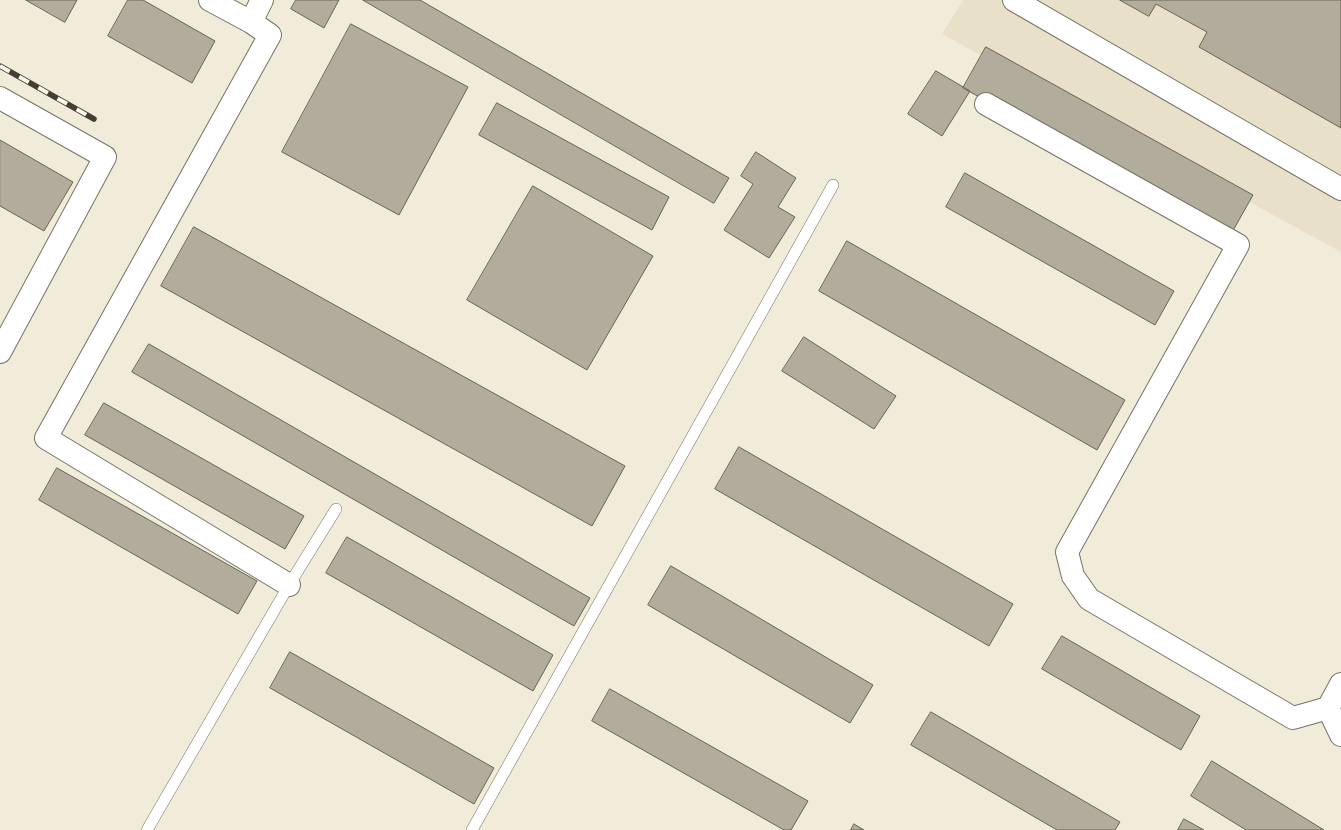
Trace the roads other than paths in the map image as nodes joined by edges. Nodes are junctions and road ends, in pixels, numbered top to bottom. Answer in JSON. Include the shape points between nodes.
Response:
{"nodes":[{"id":1,"x":210,"y":0,"type":"edge"},
{"id":2,"x":262,"y":0,"type":"edge"},
{"id":3,"x":1014,"y":0,"type":"edge"},
{"id":4,"x":250,"y":22,"type":"junction"},
{"id":5,"x":0,"y":98,"type":"edge"},
{"id":6,"x":986,"y":104,"type":"dead end"},
{"id":7,"x":833,"y":184,"type":"dead end"},
{"id":8,"x":1341,"y":189,"type":"edge"},
{"id":9,"x":0,"y":352,"type":"edge"},
{"id":10,"x":336,"y":509,"type":"dead end"},
{"id":11,"x":289,"y":585,"type":"junction"},
{"id":12,"x":1341,"y":684,"type":"edge"},
{"id":13,"x":1328,"y":708,"type":"junction"},
{"id":14,"x":1341,"y":735,"type":"edge"},
{"id":15,"x":147,"y":830,"type":"edge"},
{"id":16,"x":472,"y":830,"type":"edge"}],
"edges":[{"from":1,"to":4,"type":"street"},
{"from":2,"to":4,"type":"street"},
{"from":3,"to":8,"type":"street"},
{"from":4,"to":11,"type":"street","via":[[270,35],[46,438]]},
{"from":5,"to":9,"type":"street","via":[[104,157]]},
{"from":6,"to":13,"type":"street","via":[[1238,245],[1067,552],[1074,576],[1089,599],[1293,718]]},
{"from":7,"to":16,"type":"lane"},
{"from":10,"to":11,"type":"lane"},
{"from":11,"to":15,"type":"lane"},
{"from":12,"to":13,"type":"street"},
{"from":13,"to":14,"type":"street"}]}
